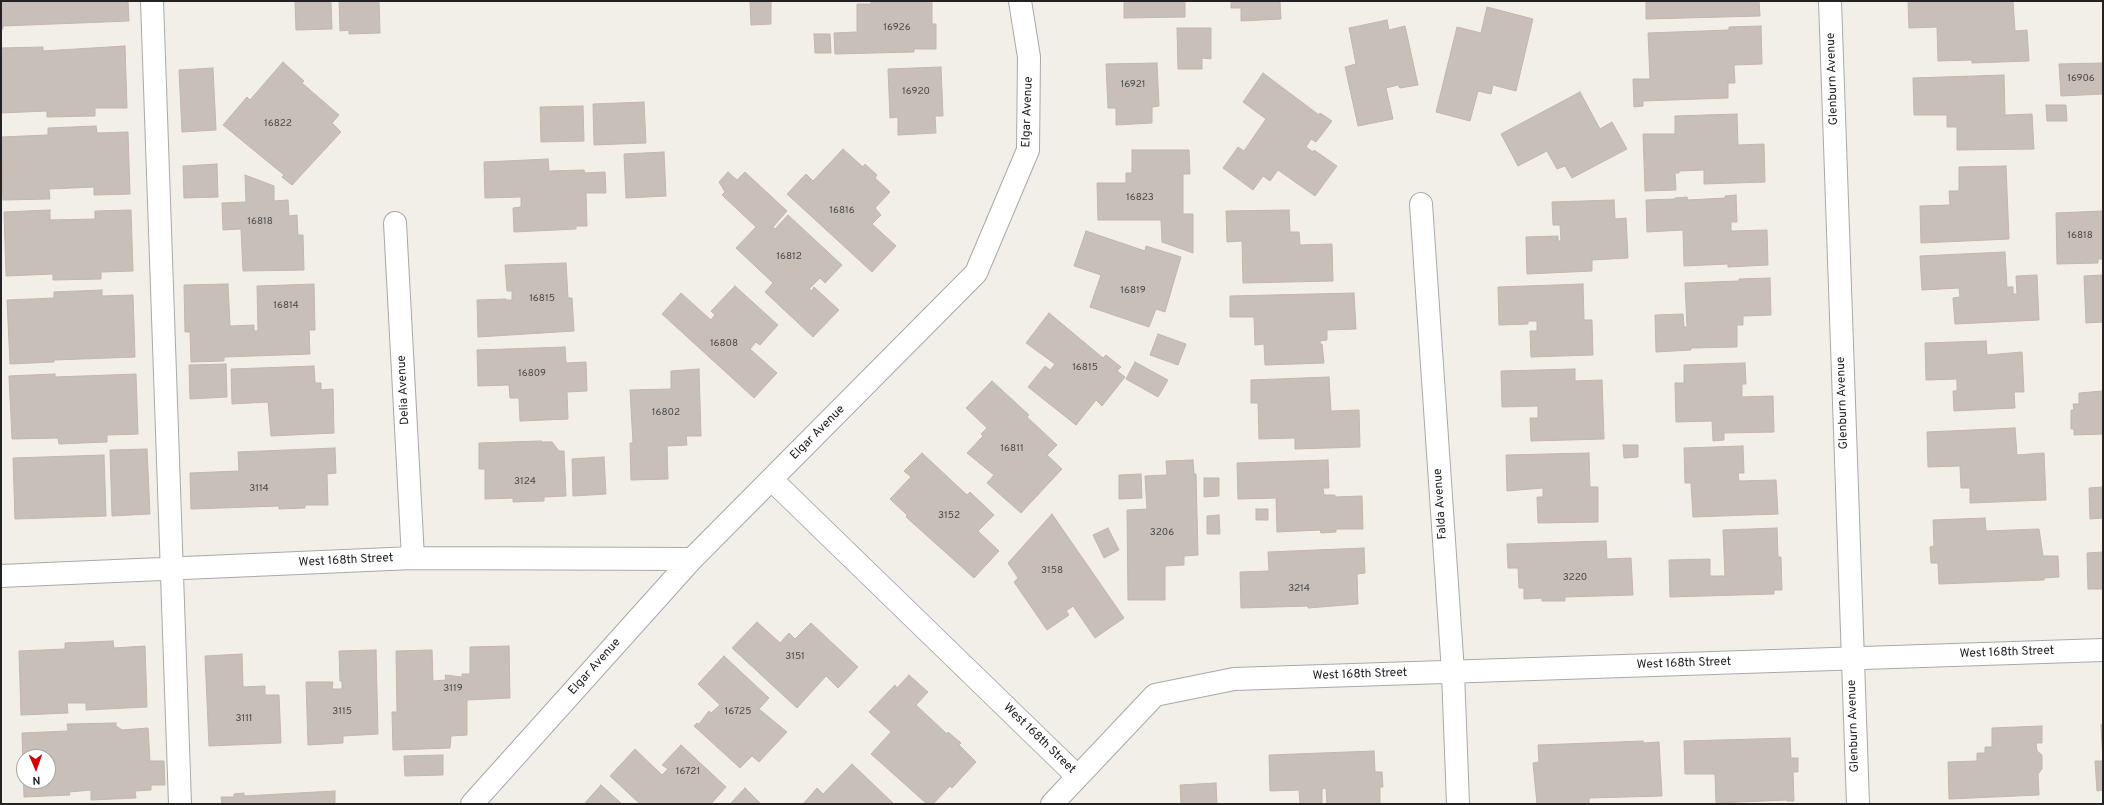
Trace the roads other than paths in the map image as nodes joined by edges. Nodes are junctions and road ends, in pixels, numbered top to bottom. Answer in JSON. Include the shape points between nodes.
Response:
{"nodes":[{"id":1,"x":152,"y":1,"type":"edge"},
{"id":2,"x":1020,"y":1,"type":"edge"},
{"id":3,"x":1830,"y":1,"type":"edge"},
{"id":4,"x":1421,"y":204,"type":"dead end"},
{"id":5,"x":395,"y":223,"type":"dead end"},
{"id":6,"x":772,"y":480,"type":"junction"},
{"id":7,"x":413,"y":558,"type":"junction"},
{"id":8,"x":692,"y":559,"type":"junction"},
{"id":9,"x":172,"y":569,"type":"junction"},
{"id":10,"x":1,"y":576,"type":"edge"},
{"id":11,"x":2103,"y":650,"type":"edge"},
{"id":12,"x":1851,"y":658,"type":"junction"},
{"id":13,"x":1453,"y":672,"type":"junction"},
{"id":14,"x":1077,"y":776,"type":"junction"},
{"id":15,"x":180,"y":804,"type":"edge"},
{"id":16,"x":472,"y":804,"type":"edge"},
{"id":17,"x":1052,"y":804,"type":"edge"},
{"id":18,"x":1458,"y":804,"type":"edge"},
{"id":19,"x":1858,"y":804,"type":"edge"}],
"edges":[{"from":1,"to":9,"type":"street"},
{"from":2,"to":6,"type":"street","name":"Elgar Avenue","via":[[1029,57],[1028,150],[976,273]]},
{"from":3,"to":12,"type":"street","name":"Glenburn Avenue"},
{"from":4,"to":13,"type":"street","name":"Falda Avenue"},
{"from":5,"to":7,"type":"street","name":"Delia Avenue"},
{"from":6,"to":8,"type":"street","name":"Elgar Avenue"},
{"from":6,"to":14,"type":"street","name":"West 168th Street"},
{"from":7,"to":8,"type":"street","name":"West 168th Street"},
{"from":7,"to":9,"type":"street","name":"West 168th Street"},
{"from":8,"to":16,"type":"street","name":"Elgar Avenue"},
{"from":9,"to":10,"type":"street","name":"West 168th Street"},
{"from":9,"to":15,"type":"street"},
{"from":11,"to":12,"type":"street","name":"West 168th Street"},
{"from":12,"to":13,"type":"street","name":"West 168th Street"},
{"from":12,"to":19,"type":"street","name":"Glenburn Avenue"},
{"from":13,"to":14,"type":"street","name":"West 168th Street","via":[[1234,679],[1155,695]]},
{"from":13,"to":18,"type":"street","name":"Falda Avenue"},
{"from":14,"to":17,"type":"street"}]}
